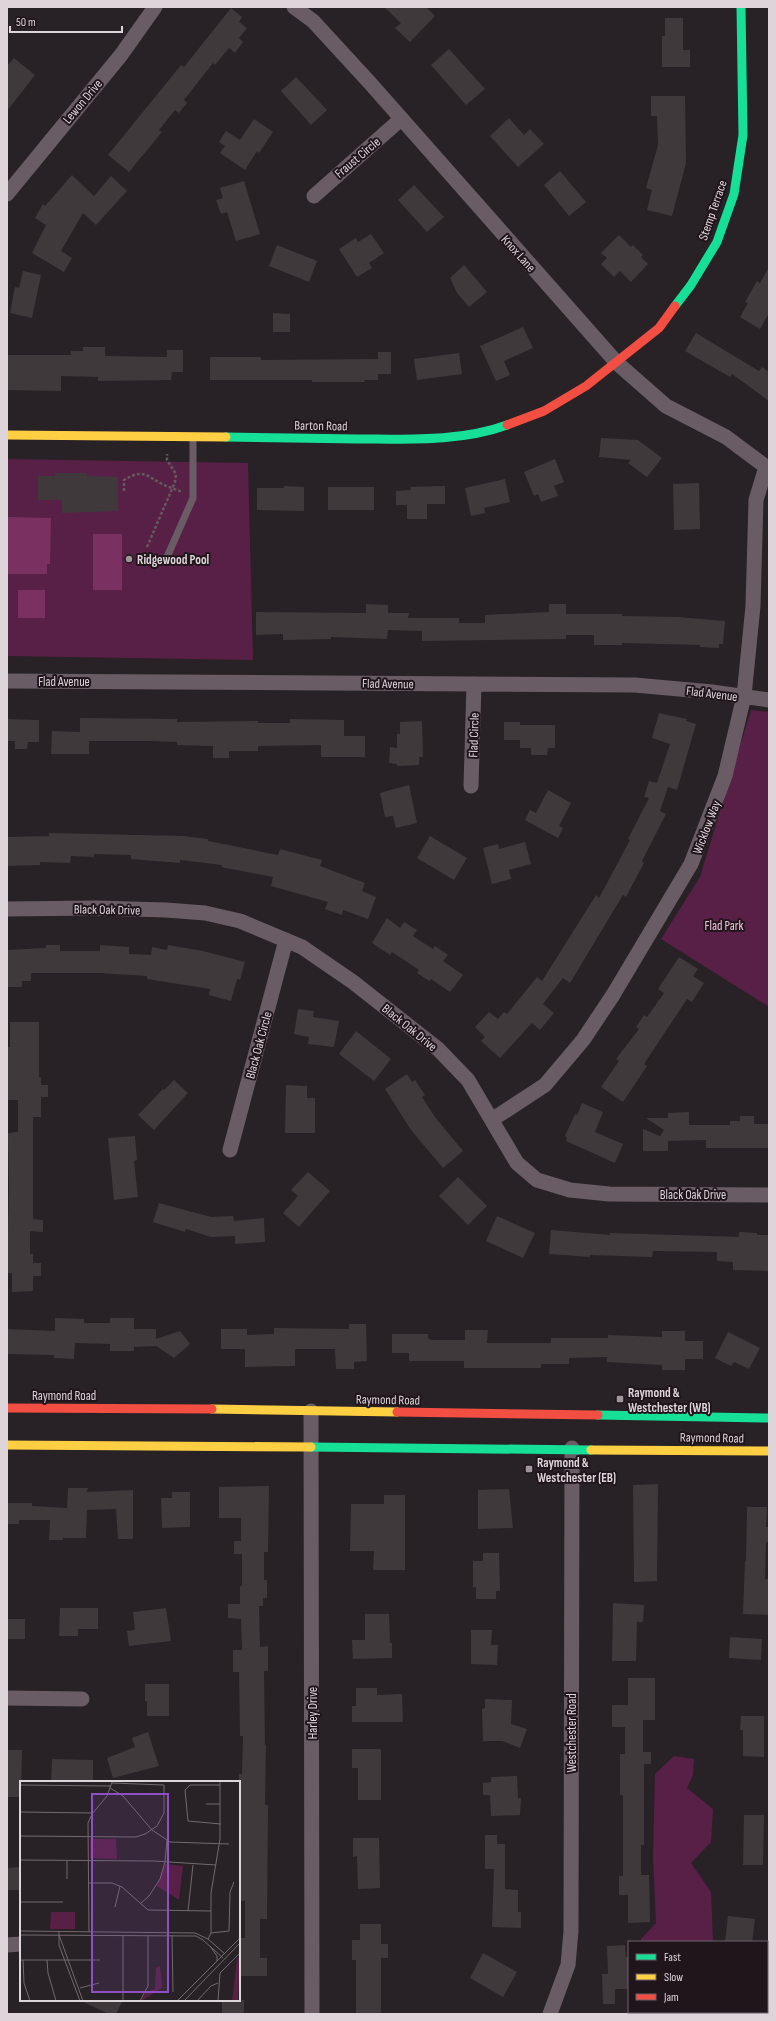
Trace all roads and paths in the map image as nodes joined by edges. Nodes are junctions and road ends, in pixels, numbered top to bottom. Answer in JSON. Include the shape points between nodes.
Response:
{"nodes":[{"id":1,"x":155,"y":7,"type":"edge"},
{"id":2,"x":294,"y":7,"type":"edge"},
{"id":3,"x":741,"y":7,"type":"edge"},
{"id":4,"x":401,"y":119,"type":"junction"},
{"id":5,"x":8,"y":190,"type":"edge"},
{"id":6,"x":314,"y":196,"type":"dead end"},
{"id":7,"x":617,"y":362,"type":"junction"},
{"id":8,"x":7,"y":435,"type":"edge"},
{"id":9,"x":193,"y":437,"type":"junction"},
{"id":10,"x":167,"y":454,"type":"dead end"},
{"id":11,"x":767,"y":468,"type":"edge"},
{"id":12,"x":172,"y":488,"type":"junction"},
{"id":13,"x":124,"y":491,"type":"dead end"},
{"id":14,"x":193,"y":496,"type":"junction"},
{"id":15,"x":147,"y":547,"type":"dead end"},
{"id":16,"x":167,"y":557,"type":"dead end"},
{"id":17,"x":7,"y":681,"type":"edge"},
{"id":18,"x":474,"y":684,"type":"junction"},
{"id":19,"x":744,"y":696,"type":"junction"},
{"id":20,"x":769,"y":700,"type":"edge"},
{"id":21,"x":471,"y":786,"type":"dead end"},
{"id":22,"x":7,"y":909,"type":"edge"},
{"id":23,"x":286,"y":940,"type":"junction"},
{"id":24,"x":493,"y":1119,"type":"junction"},
{"id":25,"x":230,"y":1150,"type":"dead end"},
{"id":26,"x":769,"y":1195,"type":"edge"},
{"id":27,"x":7,"y":1408,"type":"edge"},
{"id":28,"x":312,"y":1411,"type":"junction"},
{"id":29,"x":769,"y":1418,"type":"edge"},
{"id":30,"x":7,"y":1444,"type":"edge"},
{"id":31,"x":312,"y":1446,"type":"junction"},
{"id":32,"x":572,"y":1448,"type":"junction"},
{"id":33,"x":769,"y":1451,"type":"edge"},
{"id":34,"x":7,"y":1698,"type":"edge"},
{"id":35,"x":82,"y":1699,"type":"dead end"},
{"id":36,"x":20,"y":1944,"type":"edge"},
{"id":37,"x":7,"y":1945,"type":"edge"},
{"id":38,"x":312,"y":2014,"type":"edge"},
{"id":39,"x":550,"y":2014,"type":"edge"}],
"edges":[{"from":1,"to":5,"type":"street","name":"Lewon Drive","via":[[121,55]]},
{"from":2,"to":4,"type":"street","name":"Knox Lane","via":[[313,21]]},
{"from":3,"to":7,"type":"main road","name":"Stemp Terrace","via":[[743,135],[734,194],[717,242],[691,285],[659,328]]},
{"from":4,"to":6,"type":"street","name":"Fraust Circle"},
{"from":4,"to":7,"type":"street","name":"Knox Lane"},
{"from":7,"to":9,"type":"main road","name":"Barton Road","via":[[586,386],[544,411],[496,429],[448,437],[418,438]]},
{"from":7,"to":11,"type":"street","name":"Knox Lane","via":[[666,406],[726,437]]},
{"from":8,"to":9,"type":"main road","name":"Barton Road"},
{"from":9,"to":14,"type":"lane"},
{"from":10,"to":12,"type":"path","via":[[167,460],[176,474]]},
{"from":11,"to":19,"type":"street","name":"Wicklow Way","via":[[756,500],[752,606]]},
{"from":12,"to":13,"type":"path","via":[[149,475],[140,474],[124,480]]},
{"from":12,"to":14,"type":"path"},
{"from":12,"to":15,"type":"path"},
{"from":14,"to":16,"type":"lane"},
{"from":17,"to":18,"type":"street","name":"Flad Avenue"},
{"from":18,"to":19,"type":"street","name":"Flad Avenue","via":[[635,685]]},
{"from":18,"to":21,"type":"street","name":"Flad Circle"},
{"from":19,"to":20,"type":"street","name":"Flad Avenue"},
{"from":19,"to":24,"type":"street","name":"Wicklow Way","via":[[725,776],[692,864],[583,1040],[545,1085]]},
{"from":22,"to":23,"type":"street","name":"Black Oak Drive","via":[[96,908],[205,913],[240,920]]},
{"from":23,"to":24,"type":"street","name":"Black Oak Drive","via":[[302,946],[353,982],[438,1049],[468,1080]]},
{"from":23,"to":25,"type":"street","name":"Black Oak Circle"},
{"from":24,"to":26,"type":"street","name":"Black Oak Drive","via":[[517,1163],[537,1180],[570,1190],[609,1194]]},
{"from":27,"to":28,"type":"main road","name":"Raymond Road"},
{"from":28,"to":29,"type":"main road","name":"Raymond Road"},
{"from":28,"to":31,"type":"street","name":"Harley Drive"},
{"from":30,"to":31,"type":"main road","name":"Raymond Road"},
{"from":31,"to":32,"type":"main road","name":"Raymond Road"},
{"from":31,"to":38,"type":"street","name":"Harley Drive"},
{"from":32,"to":33,"type":"main road","name":"Raymond Road"},
{"from":32,"to":39,"type":"street","name":"Westchester Road","via":[[570,1931],[568,1965]]},
{"from":34,"to":35,"type":"street"},
{"from":36,"to":37,"type":"street"}]}
